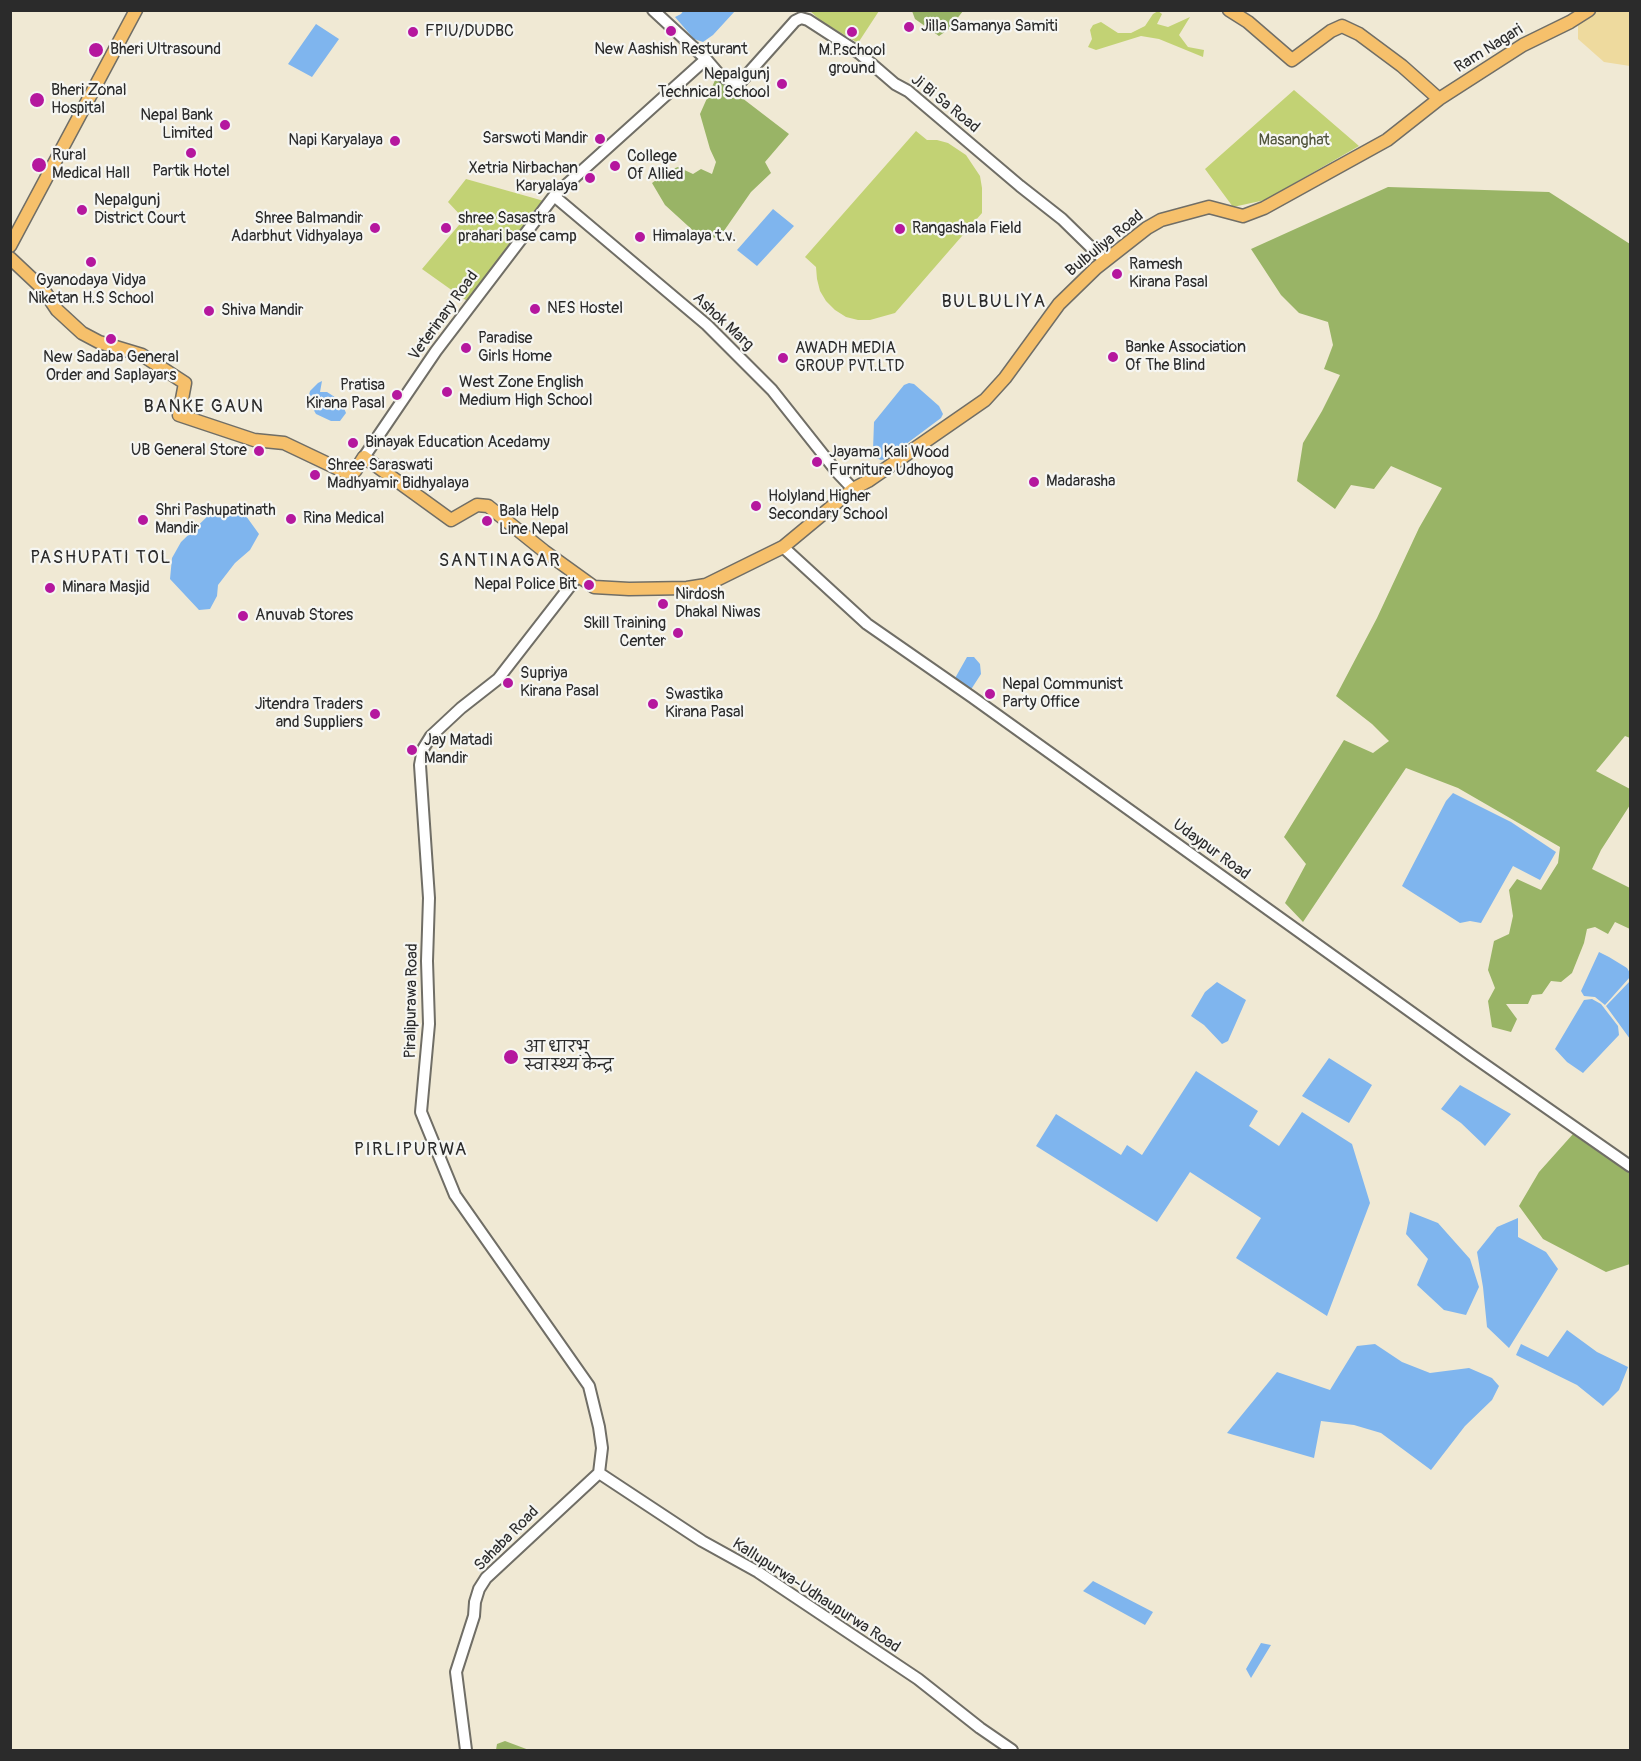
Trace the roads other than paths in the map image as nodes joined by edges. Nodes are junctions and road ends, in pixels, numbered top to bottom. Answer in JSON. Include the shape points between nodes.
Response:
{"nodes":[{"id":1,"x":136,"y":10,"type":"edge"},
{"id":2,"x":653,"y":10,"type":"edge"},
{"id":3,"x":1229,"y":10,"type":"edge"},
{"id":4,"x":1589,"y":10,"type":"edge"},
{"id":5,"x":706,"y":59,"type":"junction"},
{"id":6,"x":1439,"y":99,"type":"junction"},
{"id":7,"x":554,"y":196,"type":"junction"},
{"id":8,"x":10,"y":246,"type":"edge"},
{"id":9,"x":10,"y":258,"type":"edge"},
{"id":10,"x":1106,"y":261,"type":"junction"},
{"id":11,"x":364,"y":457,"type":"junction"},
{"id":12,"x":853,"y":489,"type":"junction"},
{"id":13,"x":783,"y":547,"type":"junction"},
{"id":14,"x":578,"y":576,"type":"junction"},
{"id":15,"x":1630,"y":1166,"type":"edge"},
{"id":16,"x":599,"y":1473,"type":"junction"},
{"id":17,"x":466,"y":1750,"type":"edge"},
{"id":18,"x":1012,"y":1750,"type":"edge"}],
"edges":[{"from":1,"to":8,"type":"main road"},
{"from":2,"to":5,"type":"street"},
{"from":3,"to":6,"type":"main road","via":[[1292,60],[1342,26],[1402,66]]},
{"from":4,"to":6,"type":"main road","name":"Ram Nagari","via":[[1523,45]]},
{"from":5,"to":7,"type":"street","name":"Veterinary Road"},
{"from":5,"to":10,"type":"street","name":"Ji Bi Sa Road","via":[[737,86],[795,21],[808,20],[908,91],[1062,219]]},
{"from":6,"to":10,"type":"main road","name":"Bulbuliya Road","via":[[1387,140],[1264,208],[1243,216],[1209,207],[1161,220]]},
{"from":7,"to":11,"type":"street","name":"Veterinary Road","via":[[436,351]]},
{"from":7,"to":12,"type":"street","name":"Ashok Marg","via":[[714,332],[772,390]]},
{"from":9,"to":11,"type":"main road","via":[[81,333],[142,356],[185,383],[179,416],[254,440],[284,443],[345,472],[356,471]]},
{"from":10,"to":12,"type":"main road","name":"Bulbuliya Road","via":[[1059,304],[985,400]]},
{"from":11,"to":14,"type":"main road","name":"Bulbuliya Road","via":[[451,520],[477,505],[489,506]]},
{"from":12,"to":13,"type":"main road","name":"Bulbuliya Road"},
{"from":13,"to":14,"type":"main road","name":"Bulbuliya Road","via":[[706,585],[687,588],[594,587]]},
{"from":13,"to":15,"type":"street","name":"Udaypur Road","via":[[867,624]]},
{"from":14,"to":16,"type":"street","name":"Piralipurawa Road","via":[[498,679],[461,708],[423,749],[420,765],[429,898],[429,1024],[421,1112],[455,1195],[589,1386],[602,1448]]},
{"from":16,"to":17,"type":"street","name":"Sahaba Road","via":[[494,1570],[479,1590],[455,1678]]},
{"from":16,"to":18,"type":"street","name":"Kallupurwa-Udhaupurwa Road","via":[[702,1541],[758,1572],[918,1679]]}]}
